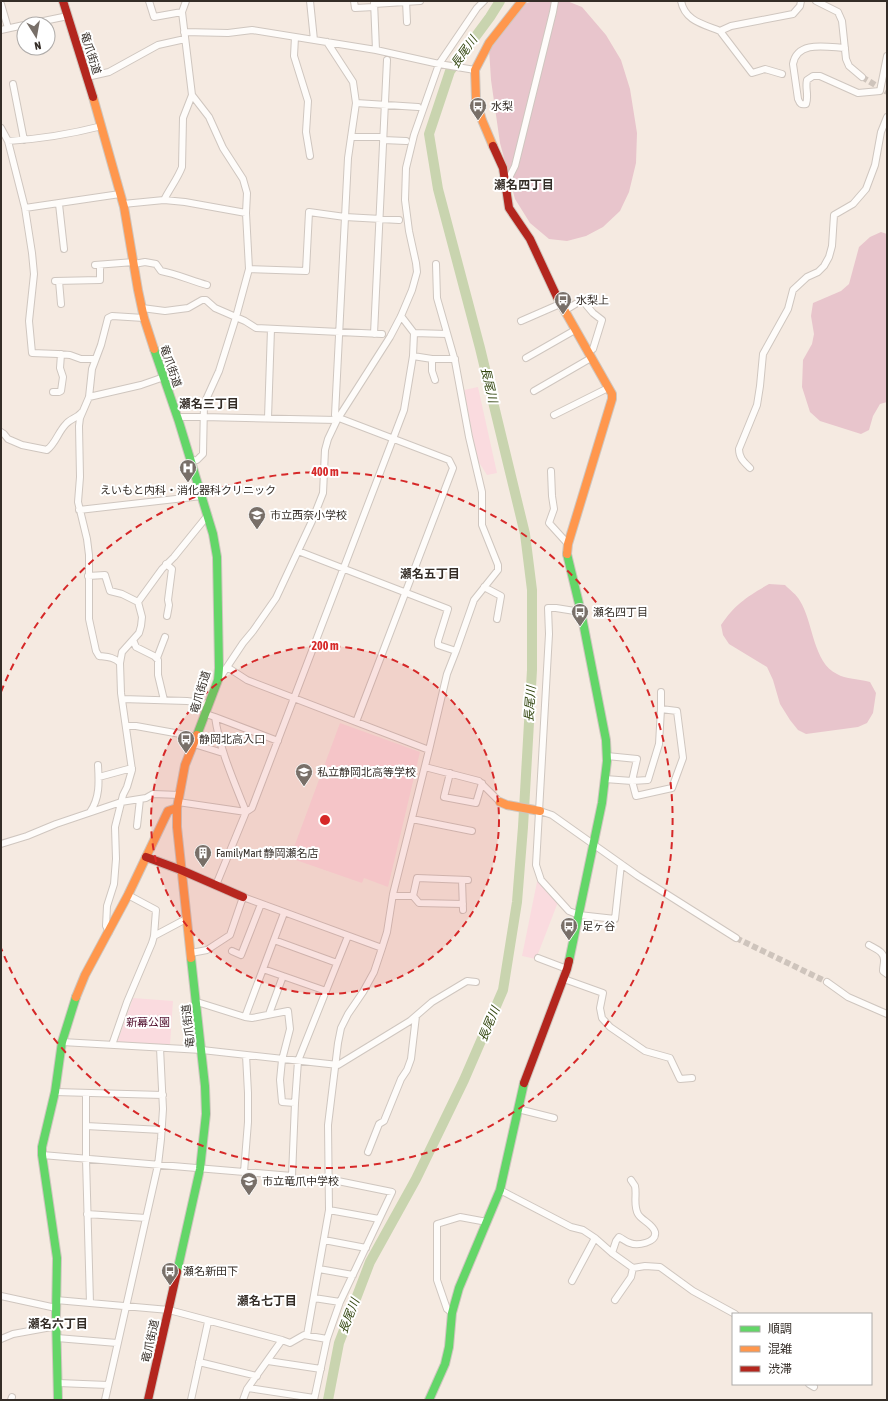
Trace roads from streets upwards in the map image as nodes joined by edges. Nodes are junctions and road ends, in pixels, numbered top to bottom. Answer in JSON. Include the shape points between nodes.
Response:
{"nodes":[{"id":1,"x":64,"y":1,"type":"edge"},
{"id":2,"x":149,"y":1,"type":"edge"},
{"id":3,"x":186,"y":1,"type":"edge"},
{"id":4,"x":310,"y":1,"type":"edge"},
{"id":5,"x":354,"y":1,"type":"edge"},
{"id":6,"x":406,"y":1,"type":"edge"},
{"id":7,"x":420,"y":1,"type":"edge"},
{"id":8,"x":484,"y":1,"type":"edge"},
{"id":9,"x":522,"y":1,"type":"edge"},
{"id":10,"x":555,"y":1,"type":"edge"},
{"id":11,"x":681,"y":1,"type":"edge"},
{"id":12,"x":801,"y":1,"type":"edge"},
{"id":13,"x":816,"y":1,"type":"edge"},
{"id":14,"x":1,"y":4,"type":"edge"},
{"id":15,"x":374,"y":4,"type":"edge"},
{"id":16,"x":182,"y":12,"type":"junction"},
{"id":17,"x":68,"y":16,"type":"junction"},
{"id":18,"x":56,"y":18,"type":"edge"},
{"id":19,"x":407,"y":22,"type":"dead end"},
{"id":20,"x":16,"y":26,"type":"edge"},
{"id":21,"x":8,"y":28,"type":"junction"},
{"id":22,"x":1,"y":30,"type":"edge"},
{"id":23,"x":720,"y":31,"type":"junction"},
{"id":24,"x":184,"y":32,"type":"junction"},
{"id":25,"x":295,"y":37,"type":"junction"},
{"id":26,"x":185,"y":39,"type":"junction"},
{"id":27,"x":314,"y":40,"type":"junction"},
{"id":28,"x":327,"y":42,"type":"junction"},
{"id":29,"x":845,"y":48,"type":"junction"},
{"id":30,"x":376,"y":50,"type":"junction"},
{"id":31,"x":887,"y":56,"type":"edge"},
{"id":32,"x":387,"y":60,"type":"dead end"},
{"id":33,"x":442,"y":64,"type":"junction"},
{"id":34,"x":470,"y":69,"type":"junction"},
{"id":35,"x":782,"y":74,"type":"dead end"},
{"id":36,"x":87,"y":77,"type":"junction"},
{"id":37,"x":862,"y":77,"type":"tunnel mouth"},
{"id":38,"x":13,"y":84,"type":"dead end"},
{"id":39,"x":192,"y":94,"type":"junction"},
{"id":40,"x":356,"y":103,"type":"junction"},
{"id":41,"x":385,"y":104,"type":"junction"},
{"id":42,"x":418,"y":107,"type":"dead end"},
{"id":43,"x":887,"y":117,"type":"edge"},
{"id":44,"x":102,"y":126,"type":"junction"},
{"id":45,"x":1,"y":128,"type":"edge"},
{"id":46,"x":351,"y":137,"type":"junction"},
{"id":47,"x":383,"y":139,"type":"junction"},
{"id":48,"x":24,"y":140,"type":"junction"},
{"id":49,"x":8,"y":141,"type":"junction"},
{"id":50,"x":406,"y":141,"type":"dead end"},
{"id":51,"x":310,"y":156,"type":"dead end"},
{"id":52,"x":506,"y":184,"type":"junction"},
{"id":53,"x":120,"y":194,"type":"junction"},
{"id":54,"x":164,"y":200,"type":"junction"},
{"id":55,"x":59,"y":204,"type":"junction"},
{"id":56,"x":123,"y":204,"type":"junction"},
{"id":57,"x":25,"y":208,"type":"junction"},
{"id":58,"x":246,"y":213,"type":"junction"},
{"id":59,"x":345,"y":217,"type":"junction"},
{"id":60,"x":379,"y":219,"type":"junction"},
{"id":61,"x":399,"y":220,"type":"dead end"},
{"id":62,"x":64,"y":249,"type":"dead end"},
{"id":63,"x":134,"y":263,"type":"junction"},
{"id":64,"x":436,"y":264,"type":"dead end"},
{"id":65,"x":249,"y":269,"type":"junction"},
{"id":66,"x":207,"y":285,"type":"dead end"},
{"id":67,"x":61,"y":304,"type":"dead end"},
{"id":68,"x":142,"y":308,"type":"junction"},
{"id":69,"x":562,"y":308,"type":"junction"},
{"id":70,"x":401,"y":316,"type":"junction"},
{"id":71,"x":236,"y":317,"type":"junction"},
{"id":72,"x":144,"y":318,"type":"junction"},
{"id":73,"x":521,"y":321,"type":"dead end"},
{"id":74,"x":271,"y":329,"type":"junction"},
{"id":75,"x":575,"y":330,"type":"junction"},
{"id":76,"x":339,"y":332,"type":"junction"},
{"id":77,"x":414,"y":333,"type":"junction"},
{"id":78,"x":374,"y":334,"type":"junction"},
{"id":79,"x":382,"y":334,"type":"dead end"},
{"id":80,"x":447,"y":334,"type":"junction"},
{"id":81,"x":61,"y":354,"type":"junction"},
{"id":82,"x":589,"y":355,"type":"junction"},
{"id":83,"x":413,"y":356,"type":"junction"},
{"id":84,"x":526,"y":358,"type":"dead end"},
{"id":85,"x":95,"y":359,"type":"junction"},
{"id":86,"x":432,"y":359,"type":"junction"},
{"id":87,"x":455,"y":360,"type":"junction"},
{"id":88,"x":164,"y":377,"type":"junction"},
{"id":89,"x":435,"y":380,"type":"dead end"},
{"id":90,"x":608,"y":388,"type":"junction"},
{"id":91,"x":534,"y":391,"type":"dead end"},
{"id":92,"x":53,"y":392,"type":"dead end"},
{"id":93,"x":89,"y":397,"type":"junction"},
{"id":94,"x":83,"y":412,"type":"junction"},
{"id":95,"x":554,"y":415,"type":"dead end"},
{"id":96,"x":177,"y":417,"type":"junction"},
{"id":97,"x":203,"y":417,"type":"junction"},
{"id":98,"x":268,"y":418,"type":"junction"},
{"id":99,"x":338,"y":419,"type":"junction"},
{"id":100,"x":1,"y":432,"type":"edge"},
{"id":101,"x":392,"y":439,"type":"junction"},
{"id":102,"x":190,"y":462,"type":"junction"},
{"id":103,"x":750,"y":468,"type":"dead end"},
{"id":104,"x":551,"y":471,"type":"dead end"},
{"id":105,"x":202,"y":496,"type":"junction"},
{"id":106,"x":79,"y":510,"type":"junction"},
{"id":107,"x":208,"y":515,"type":"junction"},
{"id":108,"x":568,"y":544,"type":"junction"},
{"id":109,"x":298,"y":551,"type":"junction"},
{"id":110,"x":166,"y":564,"type":"junction"},
{"id":111,"x":343,"y":569,"type":"junction"},
{"id":112,"x":88,"y":576,"type":"junction"},
{"id":113,"x":484,"y":587,"type":"junction"},
{"id":114,"x":406,"y":593,"type":"junction"},
{"id":115,"x":138,"y":602,"type":"junction"},
{"id":116,"x":581,"y":612,"type":"junction"},
{"id":117,"x":167,"y":616,"type":"dead end"},
{"id":118,"x":498,"y":619,"type":"dead end"},
{"id":119,"x":165,"y":637,"type":"dead end"},
{"id":120,"x":133,"y":640,"type":"junction"},
{"id":121,"x":456,"y":651,"type":"junction"},
{"id":122,"x":157,"y":658,"type":"junction"},
{"id":123,"x":120,"y":663,"type":"junction"},
{"id":124,"x":227,"y":667,"type":"junction"},
{"id":125,"x":218,"y":680,"type":"junction"},
{"id":126,"x":661,"y":692,"type":"dead end"},
{"id":127,"x":122,"y":699,"type":"junction"},
{"id":128,"x":295,"y":699,"type":"junction"},
{"id":129,"x":164,"y":700,"type":"junction"},
{"id":130,"x":209,"y":704,"type":"junction"},
{"id":131,"x":661,"y":709,"type":"junction"},
{"id":132,"x":206,"y":714,"type":"junction"},
{"id":133,"x":215,"y":717,"type":"junction"},
{"id":134,"x":356,"y":722,"type":"junction"},
{"id":135,"x":127,"y":726,"type":"junction"},
{"id":136,"x":195,"y":740,"type":"junction"},
{"id":137,"x":278,"y":741,"type":"junction"},
{"id":138,"x":429,"y":750,"type":"junction"},
{"id":139,"x":223,"y":753,"type":"junction"},
{"id":140,"x":607,"y":756,"type":"junction"},
{"id":141,"x":98,"y":766,"type":"dead end"},
{"id":142,"x":425,"y":767,"type":"junction"},
{"id":143,"x":132,"y":768,"type":"junction"},
{"id":144,"x":450,"y":773,"type":"junction"},
{"id":145,"x":99,"y":777,"type":"junction"},
{"id":146,"x":605,"y":779,"type":"junction"},
{"id":147,"x":632,"y":781,"type":"junction"},
{"id":148,"x":482,"y":783,"type":"junction"},
{"id":149,"x":140,"y":799,"type":"junction"},
{"id":150,"x":121,"y":802,"type":"junction"},
{"id":151,"x":178,"y":802,"type":"junction"},
{"id":152,"x":500,"y":802,"type":"joint"},
{"id":153,"x":540,"y":811,"type":"junction"},
{"id":154,"x":90,"y":812,"type":"junction"},
{"id":155,"x":246,"y":812,"type":"junction"},
{"id":156,"x":412,"y":819,"type":"junction"},
{"id":157,"x":136,"y":826,"type":"dead end"},
{"id":158,"x":472,"y":831,"type":"dead end"},
{"id":159,"x":1,"y":844,"type":"edge"},
{"id":160,"x":593,"y":844,"type":"junction"},
{"id":161,"x":146,"y":858,"type":"junction"},
{"id":162,"x":621,"y":864,"type":"junction"},
{"id":163,"x":181,"y":870,"type":"junction"},
{"id":164,"x":216,"y":885,"type":"junction"},
{"id":165,"x":128,"y":895,"type":"junction"},
{"id":166,"x":393,"y":896,"type":"junction"},
{"id":167,"x":413,"y":896,"type":"junction"},
{"id":168,"x":244,"y":898,"type":"junction"},
{"id":169,"x":261,"y":904,"type":"junction"},
{"id":170,"x":284,"y":913,"type":"junction"},
{"id":171,"x":579,"y":915,"type":"junction"},
{"id":172,"x":186,"y":920,"type":"junction"},
{"id":173,"x":109,"y":932,"type":"junction"},
{"id":174,"x":154,"y":936,"type":"junction"},
{"id":175,"x":348,"y":936,"type":"junction"},
{"id":176,"x":736,"y":938,"type":"tunnel mouth"},
{"id":177,"x":274,"y":940,"type":"junction"},
{"id":178,"x":869,"y":945,"type":"dead end"},
{"id":179,"x":382,"y":948,"type":"junction"},
{"id":180,"x":232,"y":952,"type":"dead end"},
{"id":181,"x":191,"y":953,"type":"junction"},
{"id":182,"x":538,"y":958,"type":"dead end"},
{"id":183,"x":337,"y":963,"type":"junction"},
{"id":184,"x":567,"y":969,"type":"junction"},
{"id":185,"x":263,"y":970,"type":"junction"},
{"id":186,"x":887,"y":974,"type":"edge"},
{"id":187,"x":283,"y":976,"type":"junction"},
{"id":188,"x":564,"y":979,"type":"junction"},
{"id":189,"x":476,"y":982,"type":"dead end"},
{"id":190,"x":826,"y":982,"type":"tunnel mouth"},
{"id":191,"x":326,"y":991,"type":"junction"},
{"id":192,"x":197,"y":1002,"type":"junction"},
{"id":193,"x":269,"y":1014,"type":"junction"},
{"id":194,"x":887,"y":1014,"type":"edge"},
{"id":195,"x":416,"y":1016,"type":"junction"},
{"id":196,"x":245,"y":1017,"type":"junction"},
{"id":197,"x":62,"y":1042,"type":"junction"},
{"id":198,"x":112,"y":1045,"type":"junction"},
{"id":199,"x":160,"y":1048,"type":"junction"},
{"id":200,"x":202,"y":1050,"type":"junction"},
{"id":201,"x":246,"y":1056,"type":"junction"},
{"id":202,"x":282,"y":1060,"type":"junction"},
{"id":203,"x":298,"y":1061,"type":"junction"},
{"id":204,"x":335,"y":1066,"type":"junction"},
{"id":205,"x":692,"y":1078,"type":"dead end"},
{"id":206,"x":55,"y":1092,"type":"junction"},
{"id":207,"x":86,"y":1093,"type":"junction"},
{"id":208,"x":163,"y":1095,"type":"junction"},
{"id":209,"x":295,"y":1103,"type":"junction"},
{"id":210,"x":518,"y":1108,"type":"junction"},
{"id":211,"x":554,"y":1118,"type":"dead end"},
{"id":212,"x":86,"y":1126,"type":"junction"},
{"id":213,"x":162,"y":1130,"type":"junction"},
{"id":214,"x":368,"y":1152,"type":"dead end"},
{"id":215,"x":42,"y":1155,"type":"junction"},
{"id":216,"x":86,"y":1159,"type":"junction"},
{"id":217,"x":158,"y":1165,"type":"junction"},
{"id":218,"x":200,"y":1169,"type":"junction"},
{"id":219,"x":244,"y":1172,"type":"junction"},
{"id":220,"x":328,"y":1179,"type":"junction"},
{"id":221,"x":631,"y":1180,"type":"dead end"},
{"id":222,"x":500,"y":1190,"type":"junction"},
{"id":223,"x":329,"y":1210,"type":"junction"},
{"id":224,"x":87,"y":1214,"type":"junction"},
{"id":225,"x":146,"y":1218,"type":"junction"},
{"id":226,"x":379,"y":1219,"type":"junction"},
{"id":227,"x":487,"y":1222,"type":"junction"},
{"id":228,"x":595,"y":1238,"type":"junction"},
{"id":229,"x":324,"y":1240,"type":"junction"},
{"id":230,"x":366,"y":1248,"type":"junction"},
{"id":231,"x":612,"y":1253,"type":"junction"},
{"id":232,"x":633,"y":1268,"type":"junction"},
{"id":233,"x":319,"y":1269,"type":"junction"},
{"id":234,"x":352,"y":1275,"type":"junction"},
{"id":235,"x":572,"y":1281,"type":"dead end"},
{"id":236,"x":1,"y":1296,"type":"edge"},
{"id":237,"x":314,"y":1298,"type":"junction"},
{"id":238,"x":615,"y":1300,"type":"dead end"},
{"id":239,"x":340,"y":1302,"type":"junction"},
{"id":240,"x":90,"y":1303,"type":"junction"},
{"id":241,"x":56,"y":1304,"type":"junction"},
{"id":242,"x":125,"y":1306,"type":"junction"},
{"id":243,"x":169,"y":1310,"type":"junction"},
{"id":244,"x":733,"y":1313,"type":"edge"},
{"id":245,"x":452,"y":1314,"type":"junction"},
{"id":246,"x":208,"y":1322,"type":"junction"},
{"id":247,"x":56,"y":1326,"type":"junction"},
{"id":248,"x":308,"y":1336,"type":"junction"},
{"id":249,"x":57,"y":1338,"type":"junction"},
{"id":250,"x":1,"y":1339,"type":"edge"},
{"id":251,"x":327,"y":1339,"type":"junction"},
{"id":252,"x":282,"y":1340,"type":"junction"},
{"id":253,"x":117,"y":1344,"type":"junction"},
{"id":254,"x":268,"y":1361,"type":"junction"},
{"id":255,"x":199,"y":1362,"type":"junction"},
{"id":256,"x":321,"y":1369,"type":"junction"},
{"id":257,"x":257,"y":1376,"type":"junction"},
{"id":258,"x":58,"y":1383,"type":"junction"},
{"id":259,"x":108,"y":1385,"type":"junction"},
{"id":260,"x":248,"y":1388,"type":"junction"},
{"id":261,"x":314,"y":1399,"type":"edge"},
{"id":262,"x":58,"y":1400,"type":"edge"},
{"id":263,"x":105,"y":1400,"type":"edge"},
{"id":264,"x":148,"y":1400,"type":"edge"},
{"id":265,"x":191,"y":1400,"type":"edge"},
{"id":266,"x":243,"y":1400,"type":"edge"},
{"id":267,"x":428,"y":1400,"type":"edge"}],
"edges":[{"from":1,"to":17,"type":"street","name":"竜爪街道"},
{"from":2,"to":16,"type":"street","via":[[154,17]]},
{"from":3,"to":16,"type":"street"},
{"from":4,"to":27,"type":"street"},
{"from":5,"to":15,"type":"street","via":[[355,8]]},
{"from":6,"to":7,"type":"street"},
{"from":6,"to":15,"type":"street"},
{"from":6,"to":19,"type":"street"},
{"from":8,"to":33,"type":"street"},
{"from":9,"to":34,"type":"street"},
{"from":10,"to":52,"type":"street","via":[[515,166]]},
{"from":11,"to":23,"type":"street","via":[[682,8],[692,20]]},
{"from":12,"to":23,"type":"street","via":[[793,14],[731,26]]},
{"from":13,"to":29,"type":"street","via":[[838,12],[842,21]]},
{"from":14,"to":21,"type":"street"},
{"from":15,"to":30,"type":"street"},
{"from":16,"to":24,"type":"street"},
{"from":17,"to":18,"type":"street"},
{"from":17,"to":36,"type":"street","name":"竜爪街道"},
{"from":20,"to":21,"type":"street"},
{"from":21,"to":22,"type":"street"},
{"from":23,"to":35,"type":"street","via":[[752,73],[765,69]]},
{"from":24,"to":25,"type":"street","via":[[228,33],[252,30]]},
{"from":24,"to":26,"type":"street"},
{"from":25,"to":27,"type":"street"},
{"from":25,"to":51,"type":"street","via":[[294,56],[308,101],[306,132]]},
{"from":26,"to":36,"type":"street","via":[[158,45],[108,72]]},
{"from":26,"to":39,"type":"street"},
{"from":27,"to":28,"type":"street"},
{"from":28,"to":30,"type":"street"},
{"from":28,"to":40,"type":"street","via":[[353,82]]},
{"from":29,"to":31,"type":"street","via":[[816,46],[805,48],[798,53],[793,64],[800,103],[806,104],[808,100],[806,84],[813,76],[820,76],[858,94],[880,91]]},
{"from":29,"to":37,"type":"street","via":[[849,66]]},
{"from":30,"to":33,"type":"street"},
{"from":32,"to":41,"type":"street"},
{"from":33,"to":34,"type":"street"},
{"from":33,"to":70,"type":"street","via":[[414,135],[406,168],[405,200],[417,272]]},
{"from":34,"to":52,"type":"street","via":[[478,110],[498,154]]},
{"from":36,"to":44,"type":"street","name":"竜爪街道"},
{"from":38,"to":48,"type":"street"},
{"from":39,"to":54,"type":"street","via":[[183,118],[182,167]]},
{"from":39,"to":58,"type":"street","via":[[209,116],[223,148],[243,179],[247,193]]},
{"from":40,"to":41,"type":"street"},
{"from":40,"to":46,"type":"street"},
{"from":41,"to":42,"type":"street"},
{"from":41,"to":47,"type":"street"},
{"from":43,"to":103,"type":"street","via":[[866,189],[853,204],[834,216],[832,246],[827,261],[818,272],[793,290],[788,309],[763,354],[757,404],[739,449],[742,460]]},
{"from":44,"to":48,"type":"street","via":[[76,133]]},
{"from":44,"to":53,"type":"street","name":"竜爪街道"},
{"from":45,"to":49,"type":"street"},
{"from":46,"to":47,"type":"street"},
{"from":46,"to":59,"type":"street"},
{"from":47,"to":50,"type":"street"},
{"from":47,"to":60,"type":"street"},
{"from":48,"to":49,"type":"street"},
{"from":49,"to":57,"type":"street"},
{"from":52,"to":69,"type":"street","via":[[506,198],[510,208],[530,239]]},
{"from":53,"to":55,"type":"street"},
{"from":53,"to":56,"type":"street","name":"竜爪街道"},
{"from":54,"to":56,"type":"street"},
{"from":54,"to":58,"type":"street"},
{"from":55,"to":57,"type":"street"},
{"from":55,"to":62,"type":"street"},
{"from":56,"to":63,"type":"street","name":"竜爪街道"},
{"from":57,"to":81,"type":"street","via":[[34,274],[29,321],[32,353]]},
{"from":58,"to":65,"type":"street"},
{"from":59,"to":60,"type":"street"},
{"from":59,"to":65,"type":"street","via":[[309,212],[306,271]]},
{"from":59,"to":76,"type":"street"},
{"from":60,"to":61,"type":"street"},
{"from":60,"to":78,"type":"street"},
{"from":63,"to":66,"type":"street","via":[[156,264],[161,271]]},
{"from":63,"to":67,"type":"street","via":[[98,265],[100,280],[57,281]]},
{"from":63,"to":68,"type":"street","name":"竜爪街道"},
{"from":64,"to":80,"type":"street","via":[[437,298]]},
{"from":65,"to":71,"type":"street"},
{"from":68,"to":71,"type":"street","via":[[165,311],[188,308],[206,300],[214,308]]},
{"from":68,"to":72,"type":"street","name":"竜爪街道"},
{"from":69,"to":73,"type":"street"},
{"from":69,"to":75,"type":"street"},
{"from":69,"to":82,"type":"street","via":[[582,300],[602,320]]},
{"from":70,"to":77,"type":"street"},
{"from":70,"to":99,"type":"street"},
{"from":71,"to":74,"type":"street","via":[[256,328]]},
{"from":71,"to":97,"type":"street","via":[[204,404]]},
{"from":72,"to":85,"type":"street","via":[[108,318]]},
{"from":72,"to":88,"type":"street","name":"竜爪街道"},
{"from":74,"to":76,"type":"street"},
{"from":74,"to":98,"type":"street"},
{"from":75,"to":82,"type":"street"},
{"from":75,"to":84,"type":"street"},
{"from":76,"to":78,"type":"street"},
{"from":76,"to":99,"type":"street","via":[[335,416]]},
{"from":77,"to":80,"type":"street"},
{"from":77,"to":83,"type":"street"},
{"from":78,"to":79,"type":"street"},
{"from":80,"to":87,"type":"street"},
{"from":81,"to":85,"type":"street","via":[[81,359]]},
{"from":81,"to":92,"type":"street","via":[[61,391]]},
{"from":82,"to":90,"type":"street"},
{"from":82,"to":91,"type":"street"},
{"from":83,"to":86,"type":"street"},
{"from":83,"to":101,"type":"street","via":[[404,410]]},
{"from":85,"to":93,"type":"street"},
{"from":86,"to":87,"type":"street"},
{"from":86,"to":89,"type":"street"},
{"from":87,"to":113,"type":"street","via":[[482,492],[482,525],[498,565],[498,570]]},
{"from":88,"to":93,"type":"street"},
{"from":88,"to":96,"type":"street","name":"竜爪街道"},
{"from":90,"to":95,"type":"street"},
{"from":90,"to":108,"type":"street","via":[[612,399]]},
{"from":93,"to":94,"type":"street"},
{"from":94,"to":100,"type":"street","via":[[67,422],[47,450],[22,445],[8,439]]},
{"from":94,"to":106,"type":"street","via":[[78,436]]},
{"from":96,"to":97,"type":"street"},
{"from":96,"to":102,"type":"street","name":"竜爪街道"},
{"from":97,"to":98,"type":"street"},
{"from":97,"to":102,"type":"street","via":[[203,454]]},
{"from":98,"to":99,"type":"street"},
{"from":99,"to":101,"type":"street"},
{"from":99,"to":109,"type":"street","via":[[325,450],[323,493]]},
{"from":101,"to":111,"type":"street"},
{"from":101,"to":114,"type":"street","via":[[449,460],[453,468]]},
{"from":102,"to":105,"type":"street","name":"竜爪街道"},
{"from":104,"to":108,"type":"street","via":[[554,509],[549,524]]},
{"from":105,"to":106,"type":"street"},
{"from":105,"to":107,"type":"street","name":"竜爪街道"},
{"from":106,"to":112,"type":"street","via":[[87,539]]},
{"from":107,"to":110,"type":"street"},
{"from":107,"to":125,"type":"street","name":"竜爪街道","via":[[217,557]]},
{"from":108,"to":116,"type":"street","via":[[567,552]]},
{"from":109,"to":111,"type":"street"},
{"from":109,"to":124,"type":"street","via":[[276,598]]},
{"from":110,"to":115,"type":"street"},
{"from":110,"to":117,"type":"street","via":[[172,569]]},
{"from":111,"to":114,"type":"street"},
{"from":111,"to":128,"type":"street"},
{"from":112,"to":115,"type":"street","via":[[105,575],[110,591]]},
{"from":112,"to":123,"type":"street","via":[[89,619],[96,651],[99,656],[111,657]]},
{"from":113,"to":118,"type":"street","via":[[501,596]]},
{"from":113,"to":121,"type":"street","via":[[470,608]]},
{"from":114,"to":121,"type":"street","via":[[448,609],[438,645]]},
{"from":114,"to":134,"type":"street"},
{"from":115,"to":120,"type":"street","via":[[142,617],[141,626]]},
{"from":116,"to":140,"type":"street"},
{"from":116,"to":153,"type":"street","via":[[548,608],[549,634]]},
{"from":119,"to":122,"type":"street"},
{"from":120,"to":122,"type":"street","via":[[136,647]]},
{"from":120,"to":123,"type":"street","via":[[122,652]]},
{"from":121,"to":138,"type":"street","via":[[447,674]]},
{"from":122,"to":129,"type":"street"},
{"from":123,"to":127,"type":"street"},
{"from":124,"to":125,"type":"street"},
{"from":124,"to":128,"type":"street","via":[[247,680]]},
{"from":125,"to":130,"type":"street","name":"竜爪街道"},
{"from":126,"to":131,"type":"street"},
{"from":127,"to":129,"type":"street"},
{"from":127,"to":135,"type":"street"},
{"from":128,"to":134,"type":"street"},
{"from":128,"to":137,"type":"street"},
{"from":129,"to":130,"type":"street"},
{"from":130,"to":132,"type":"street","name":"竜爪街道"},
{"from":131,"to":147,"type":"street","via":[[658,744],[648,780]]},
{"from":131,"to":147,"type":"street","via":[[677,711],[684,758],[672,788],[636,796]]},
{"from":132,"to":133,"type":"street"},
{"from":132,"to":136,"type":"street","name":"竜爪街道"},
{"from":133,"to":137,"type":"street"},
{"from":133,"to":139,"type":"street"},
{"from":134,"to":138,"type":"street"},
{"from":135,"to":136,"type":"street"},
{"from":135,"to":143,"type":"street"},
{"from":136,"to":139,"type":"street"},
{"from":136,"to":151,"type":"street","name":"竜爪街道","via":[[185,765]]},
{"from":137,"to":155,"type":"street","via":[[252,808]]},
{"from":138,"to":142,"type":"street"},
{"from":139,"to":155,"type":"street"},
{"from":140,"to":146,"type":"street"},
{"from":140,"to":147,"type":"street","via":[[637,759]]},
{"from":141,"to":145,"type":"street"},
{"from":142,"to":144,"type":"street"},
{"from":142,"to":156,"type":"street"},
{"from":143,"to":145,"type":"street"},
{"from":143,"to":150,"type":"street"},
{"from":144,"to":148,"type":"street"},
{"from":144,"to":148,"type":"street","via":[[444,797],[476,803]]},
{"from":145,"to":154,"type":"street","via":[[96,802]]},
{"from":146,"to":147,"type":"street"},
{"from":146,"to":160,"type":"street"},
{"from":148,"to":152,"type":"street"},
{"from":149,"to":150,"type":"street"},
{"from":149,"to":151,"type":"street","via":[[153,794]]},
{"from":149,"to":157,"type":"street"},
{"from":150,"to":154,"type":"street"},
{"from":150,"to":173,"type":"street","via":[[115,827],[114,884],[107,906],[106,926]]},
{"from":151,"to":155,"type":"street"},
{"from":151,"to":161,"type":"street","via":[[168,811]]},
{"from":151,"to":163,"type":"street","name":"竜爪街道","via":[[177,827]]},
{"from":152,"to":153,"type":"street"},
{"from":153,"to":160,"type":"street","via":[[552,815]]},
{"from":153,"to":171,"type":"street","via":[[536,865],[541,880],[569,911]]},
{"from":154,"to":159,"type":"street"},
{"from":155,"to":164,"type":"street"},
{"from":156,"to":158,"type":"street"},
{"from":156,"to":166,"type":"street"},
{"from":160,"to":162,"type":"street"},
{"from":160,"to":171,"type":"street"},
{"from":161,"to":163,"type":"street"},
{"from":161,"to":165,"type":"street"},
{"from":162,"to":171,"type":"street","via":[[615,919]]},
{"from":162,"to":176,"type":"street"},
{"from":163,"to":164,"type":"street"},
{"from":163,"to":172,"type":"street","name":"竜爪街道"},
{"from":164,"to":168,"type":"street"},
{"from":165,"to":173,"type":"street"},
{"from":165,"to":174,"type":"street","via":[[156,910]]},
{"from":166,"to":167,"type":"street"},
{"from":166,"to":179,"type":"street"},
{"from":167,"to":167,"type":"street","via":[[417,878],[465,880],[463,907],[419,903]]},
{"from":168,"to":169,"type":"street"},
{"from":168,"to":181,"type":"street","via":[[230,935],[207,950]]},
{"from":169,"to":170,"type":"street"},
{"from":169,"to":180,"type":"street","via":[[241,955]]},
{"from":170,"to":175,"type":"street"},
{"from":170,"to":177,"type":"street"},
{"from":171,"to":184,"type":"street"},
{"from":172,"to":174,"type":"street"},
{"from":172,"to":181,"type":"street","name":"竜爪街道"},
{"from":173,"to":197,"type":"street","via":[[74,1000]]},
{"from":174,"to":198,"type":"street"},
{"from":175,"to":179,"type":"street"},
{"from":175,"to":183,"type":"street"},
{"from":177,"to":183,"type":"street"},
{"from":177,"to":185,"type":"street"},
{"from":178,"to":186,"type":"street","via":[[883,954],[882,969]]},
{"from":179,"to":204,"type":"street","via":[[374,972],[341,1028]]},
{"from":181,"to":192,"type":"street","name":"竜爪街道"},
{"from":182,"to":184,"type":"street"},
{"from":183,"to":191,"type":"street"},
{"from":184,"to":188,"type":"street"},
{"from":185,"to":187,"type":"street"},
{"from":185,"to":196,"type":"street"},
{"from":187,"to":191,"type":"street"},
{"from":187,"to":193,"type":"street"},
{"from":188,"to":205,"type":"street","via":[[603,993],[600,1008],[602,1018],[610,1027],[645,1051],[670,1058],[680,1079]]},
{"from":188,"to":210,"type":"street","via":[[524,1081]]},
{"from":189,"to":195,"type":"street","via":[[466,981],[432,1002]]},
{"from":190,"to":194,"type":"street","via":[[848,997]]},
{"from":191,"to":203,"type":"street"},
{"from":192,"to":196,"type":"street"},
{"from":192,"to":200,"type":"street","name":"竜爪街道"},
{"from":193,"to":196,"type":"street"},
{"from":193,"to":202,"type":"street","via":[[288,1011],[290,1029]]},
{"from":195,"to":204,"type":"street"},
{"from":195,"to":214,"type":"street","via":[[411,1059]]},
{"from":197,"to":198,"type":"street"},
{"from":197,"to":206,"type":"street"},
{"from":198,"to":199,"type":"street"},
{"from":199,"to":200,"type":"street"},
{"from":199,"to":208,"type":"street"},
{"from":200,"to":201,"type":"street"},
{"from":200,"to":218,"type":"street","name":"竜爪街道","via":[[206,1114]]},
{"from":201,"to":202,"type":"street"},
{"from":201,"to":219,"type":"street","via":[[248,1108]]},
{"from":202,"to":203,"type":"street"},
{"from":202,"to":209,"type":"street","via":[[282,1102]]},
{"from":203,"to":204,"type":"street"},
{"from":203,"to":209,"type":"street"},
{"from":204,"to":220,"type":"street","via":[[328,1125]]},
{"from":206,"to":207,"type":"street"},
{"from":206,"to":215,"type":"street"},
{"from":207,"to":208,"type":"street"},
{"from":207,"to":212,"type":"street"},
{"from":208,"to":213,"type":"street"},
{"from":209,"to":219,"type":"street","via":[[292,1176]]},
{"from":210,"to":211,"type":"street"},
{"from":210,"to":222,"type":"street"},
{"from":212,"to":213,"type":"street"},
{"from":212,"to":216,"type":"street"},
{"from":213,"to":217,"type":"street"},
{"from":215,"to":216,"type":"street"},
{"from":215,"to":241,"type":"street","via":[[56,1247]]},
{"from":216,"to":217,"type":"street"},
{"from":216,"to":224,"type":"street"},
{"from":217,"to":218,"type":"street"},
{"from":217,"to":225,"type":"street"},
{"from":218,"to":219,"type":"street"},
{"from":218,"to":243,"type":"street","name":"竜爪街道"},
{"from":220,"to":223,"type":"street"},
{"from":220,"to":226,"type":"street","via":[[392,1192]]},
{"from":221,"to":231,"type":"street","via":[[635,1186],[635,1205],[638,1214],[655,1232],[654,1237],[638,1245],[619,1238]]},
{"from":222,"to":227,"type":"street"},
{"from":222,"to":228,"type":"street"},
{"from":223,"to":226,"type":"street"},
{"from":223,"to":229,"type":"street"},
{"from":224,"to":225,"type":"street"},
{"from":224,"to":240,"type":"street"},
{"from":225,"to":242,"type":"street"},
{"from":226,"to":230,"type":"street"},
{"from":227,"to":245,"type":"street","via":[[459,1288]]},
{"from":227,"to":245,"type":"street","via":[[460,1217],[437,1224],[437,1280],[447,1309]]},
{"from":228,"to":231,"type":"street"},
{"from":228,"to":235,"type":"street"},
{"from":229,"to":230,"type":"street"},
{"from":229,"to":233,"type":"street"},
{"from":230,"to":234,"type":"street"},
{"from":231,"to":232,"type":"street"},
{"from":232,"to":238,"type":"street","via":[[631,1276]]},
{"from":232,"to":244,"type":"street","via":[[660,1267],[693,1291]]},
{"from":233,"to":234,"type":"street"},
{"from":233,"to":237,"type":"street"},
{"from":234,"to":239,"type":"street"},
{"from":236,"to":241,"type":"street"},
{"from":237,"to":239,"type":"street"},
{"from":237,"to":248,"type":"street"},
{"from":239,"to":251,"type":"street"},
{"from":240,"to":241,"type":"street"},
{"from":240,"to":242,"type":"street"},
{"from":241,"to":247,"type":"street"},
{"from":242,"to":243,"type":"street"},
{"from":242,"to":253,"type":"street"},
{"from":243,"to":246,"type":"street"},
{"from":243,"to":264,"type":"street","name":"竜爪街道"},
{"from":245,"to":267,"type":"street","via":[[445,1364]]},
{"from":246,"to":252,"type":"street"},
{"from":246,"to":255,"type":"street"},
{"from":247,"to":249,"type":"street"},
{"from":247,"to":250,"type":"street","via":[[13,1334]]},
{"from":248,"to":251,"type":"street"},
{"from":248,"to":252,"type":"street","via":[[304,1335],[290,1343]]},
{"from":249,"to":253,"type":"street"},
{"from":249,"to":258,"type":"street"},
{"from":251,"to":256,"type":"street"},
{"from":252,"to":254,"type":"street"},
{"from":253,"to":259,"type":"street"},
{"from":254,"to":256,"type":"street"},
{"from":254,"to":257,"type":"street"},
{"from":255,"to":257,"type":"street"},
{"from":255,"to":265,"type":"street"},
{"from":256,"to":261,"type":"street"},
{"from":257,"to":260,"type":"street"},
{"from":258,"to":259,"type":"street"},
{"from":258,"to":262,"type":"street"},
{"from":259,"to":263,"type":"street"},
{"from":260,"to":261,"type":"street"},
{"from":260,"to":266,"type":"street"}]}
